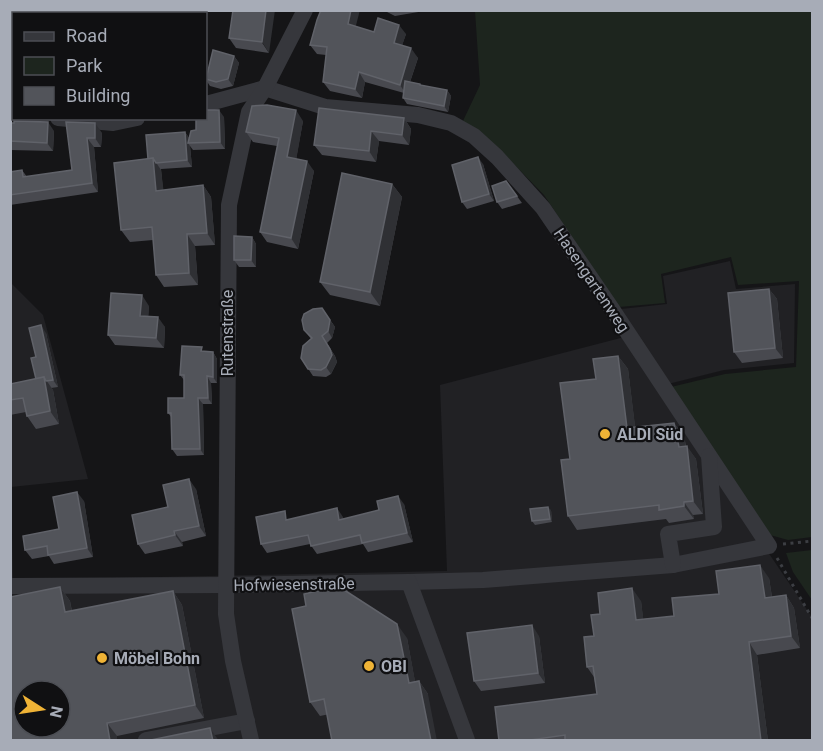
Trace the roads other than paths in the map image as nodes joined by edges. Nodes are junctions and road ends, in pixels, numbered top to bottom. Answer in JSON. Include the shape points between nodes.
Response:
{"nodes":[{"id":1,"x":305,"y":10,"type":"edge"},
{"id":2,"x":265,"y":88,"type":"junction"},
{"id":3,"x":207,"y":104,"type":"edge"},
{"id":4,"x":80,"y":120,"type":"edge"},
{"id":5,"x":127,"y":120,"type":"edge"},
{"id":6,"x":709,"y":455,"type":"junction"},
{"id":7,"x":769,"y":546,"type":"joint"},
{"id":8,"x":673,"y":565,"type":"junction"},
{"id":9,"x":409,"y":582,"type":"junction"},
{"id":10,"x":225,"y":585,"type":"junction"},
{"id":11,"x":10,"y":586,"type":"edge"},
{"id":12,"x":247,"y":721,"type":"junction"},
{"id":13,"x":146,"y":741,"type":"edge"},
{"id":14,"x":251,"y":741,"type":"edge"},
{"id":15,"x":467,"y":741,"type":"edge"}],
"edges":[{"from":1,"to":2,"type":"street","name":"Rutenstraße"},
{"from":2,"to":3,"type":"street"},
{"from":2,"to":6,"type":"street","name":"Hasengartenweg","via":[[325,107],[418,115],[451,123],[474,136],[543,208]]},
{"from":2,"to":10,"type":"street","name":"Rutenstraße","via":[[249,112],[229,205]]},
{"from":4,"to":5,"type":"street"},
{"from":6,"to":7,"type":"street","name":"Hasengartenweg"},
{"from":6,"to":8,"type":"street","via":[[714,527],[668,534]]},
{"from":7,"to":8,"type":"street","name":"Hofwiesenstraße"},
{"from":8,"to":9,"type":"street","name":"Hofwiesenstraße"},
{"from":9,"to":10,"type":"street","name":"Hofwiesenstraße"},
{"from":9,"to":15,"type":"street"},
{"from":10,"to":11,"type":"street","name":"Hofwiesenstraße"},
{"from":10,"to":12,"type":"street","name":"Rutenstraße","via":[[233,661]]},
{"from":12,"to":13,"type":"street"},
{"from":12,"to":14,"type":"street","name":"Rutenstraße"}]}
